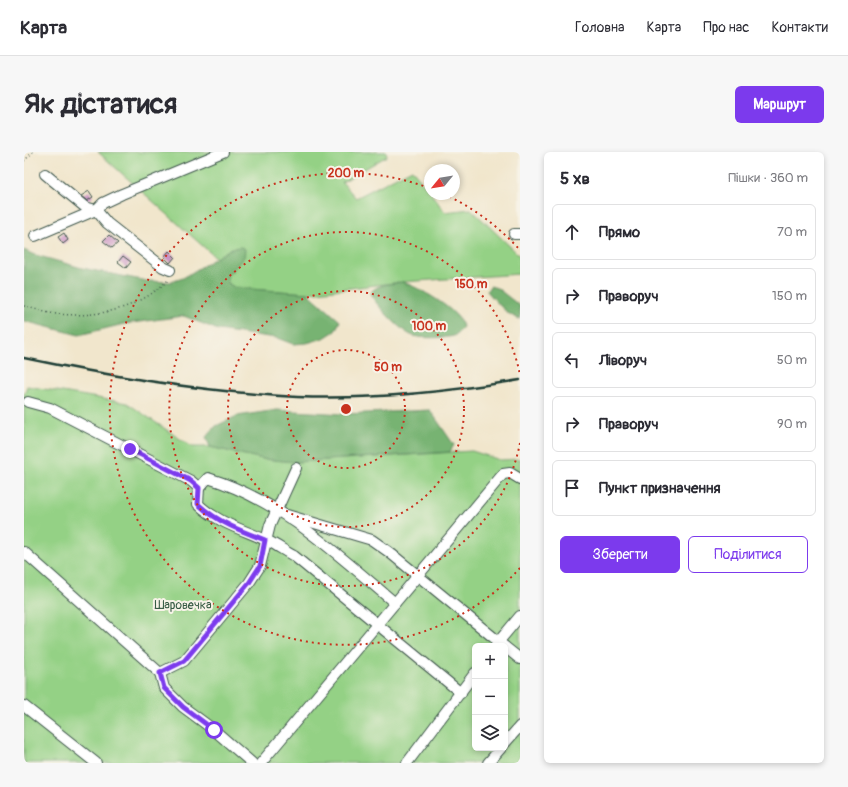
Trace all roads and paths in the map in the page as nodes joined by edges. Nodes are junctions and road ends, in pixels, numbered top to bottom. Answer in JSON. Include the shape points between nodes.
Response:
{"nodes":[{"id":1,"x":33,"y":152,"type":"edge"},
{"id":2,"x":223,"y":152,"type":"edge"},
{"id":3,"x":24,"y":161,"type":"edge"},
{"id":4,"x":45,"y":174,"type":"dead end"},
{"id":5,"x":96,"y":210,"type":"junction"},
{"id":6,"x":35,"y":236,"type":"dead end"},
{"id":7,"x":170,"y":270,"type":"joint"},
{"id":8,"x":24,"y":306,"type":"edge"},
{"id":9,"x":28,"y":402,"type":"dead end"},
{"id":10,"x":296,"y":468,"type":"dead end"},
{"id":11,"x":520,"y":479,"type":"edge"},
{"id":12,"x":199,"y":488,"type":"junction"},
{"id":13,"x":282,"y":512,"type":"junction"},
{"id":14,"x":265,"y":540,"type":"junction"},
{"id":15,"x":24,"y":552,"type":"edge"},
{"id":16,"x":418,"y":576,"type":"junction"},
{"id":17,"x":395,"y":603,"type":"junction"},
{"id":18,"x":520,"y":616,"type":"edge"},
{"id":19,"x":378,"y":623,"type":"junction"},
{"id":20,"x":499,"y":643,"type":"edge"},
{"id":21,"x":502,"y":643,"type":"edge"},
{"id":22,"x":508,"y":650,"type":"edge"},
{"id":23,"x":520,"y":659,"type":"edge"},
{"id":24,"x":160,"y":673,"type":"junction"},
{"id":25,"x":472,"y":677,"type":"edge"},
{"id":26,"x":461,"y":693,"type":"junction"},
{"id":27,"x":24,"y":706,"type":"edge"},
{"id":28,"x":520,"y":726,"type":"edge"},
{"id":29,"x":508,"y":740,"type":"edge"},
{"id":30,"x":498,"y":751,"type":"edge"},
{"id":31,"x":96,"y":763,"type":"edge"},
{"id":32,"x":252,"y":763,"type":"edge"},
{"id":33,"x":261,"y":763,"type":"edge"},
{"id":34,"x":408,"y":763,"type":"edge"},
{"id":35,"x":488,"y":763,"type":"edge"}],
"edges":[{"from":1,"to":3,"type":"path"},
{"from":2,"to":5,"type":"street","via":[[102,203]]},
{"from":4,"to":5,"type":"street","via":[[85,206]]},
{"from":5,"to":6,"type":"street"},
{"from":5,"to":7,"type":"street","via":[[107,223]]},
{"from":7,"to":8,"type":"path","via":[[173,274],[157,291],[138,303],[97,314],[56,314]]},
{"from":9,"to":12,"type":"street","via":[[50,408],[191,481]]},
{"from":10,"to":13,"type":"street"},
{"from":11,"to":16,"type":"street","via":[[510,473],[503,474]]},
{"from":12,"to":13,"type":"street","via":[[208,478],[228,484]]},
{"from":12,"to":14,"type":"street","via":[[198,504],[208,514]]},
{"from":13,"to":14,"type":"street","via":[[270,524]]},
{"from":13,"to":16,"type":"street","via":[[372,540]]},
{"from":13,"to":17,"type":"street"},
{"from":14,"to":19,"type":"street","via":[[294,556]]},
{"from":14,"to":24,"type":"street","via":[[260,566],[249,583],[184,661]]},
{"from":15,"to":24,"type":"street"},
{"from":16,"to":17,"type":"street"},
{"from":16,"to":20,"type":"street"},
{"from":17,"to":19,"type":"street"},
{"from":18,"to":21,"type":"street"},
{"from":19,"to":26,"type":"street"},
{"from":19,"to":33,"type":"street"},
{"from":22,"to":23,"type":"street"},
{"from":24,"to":32,"type":"street","via":[[164,688],[183,707]]},
{"from":25,"to":26,"type":"street"},
{"from":26,"to":34,"type":"street"},
{"from":27,"to":31,"type":"street"},
{"from":28,"to":29,"type":"street"},
{"from":30,"to":35,"type":"street"}]}
